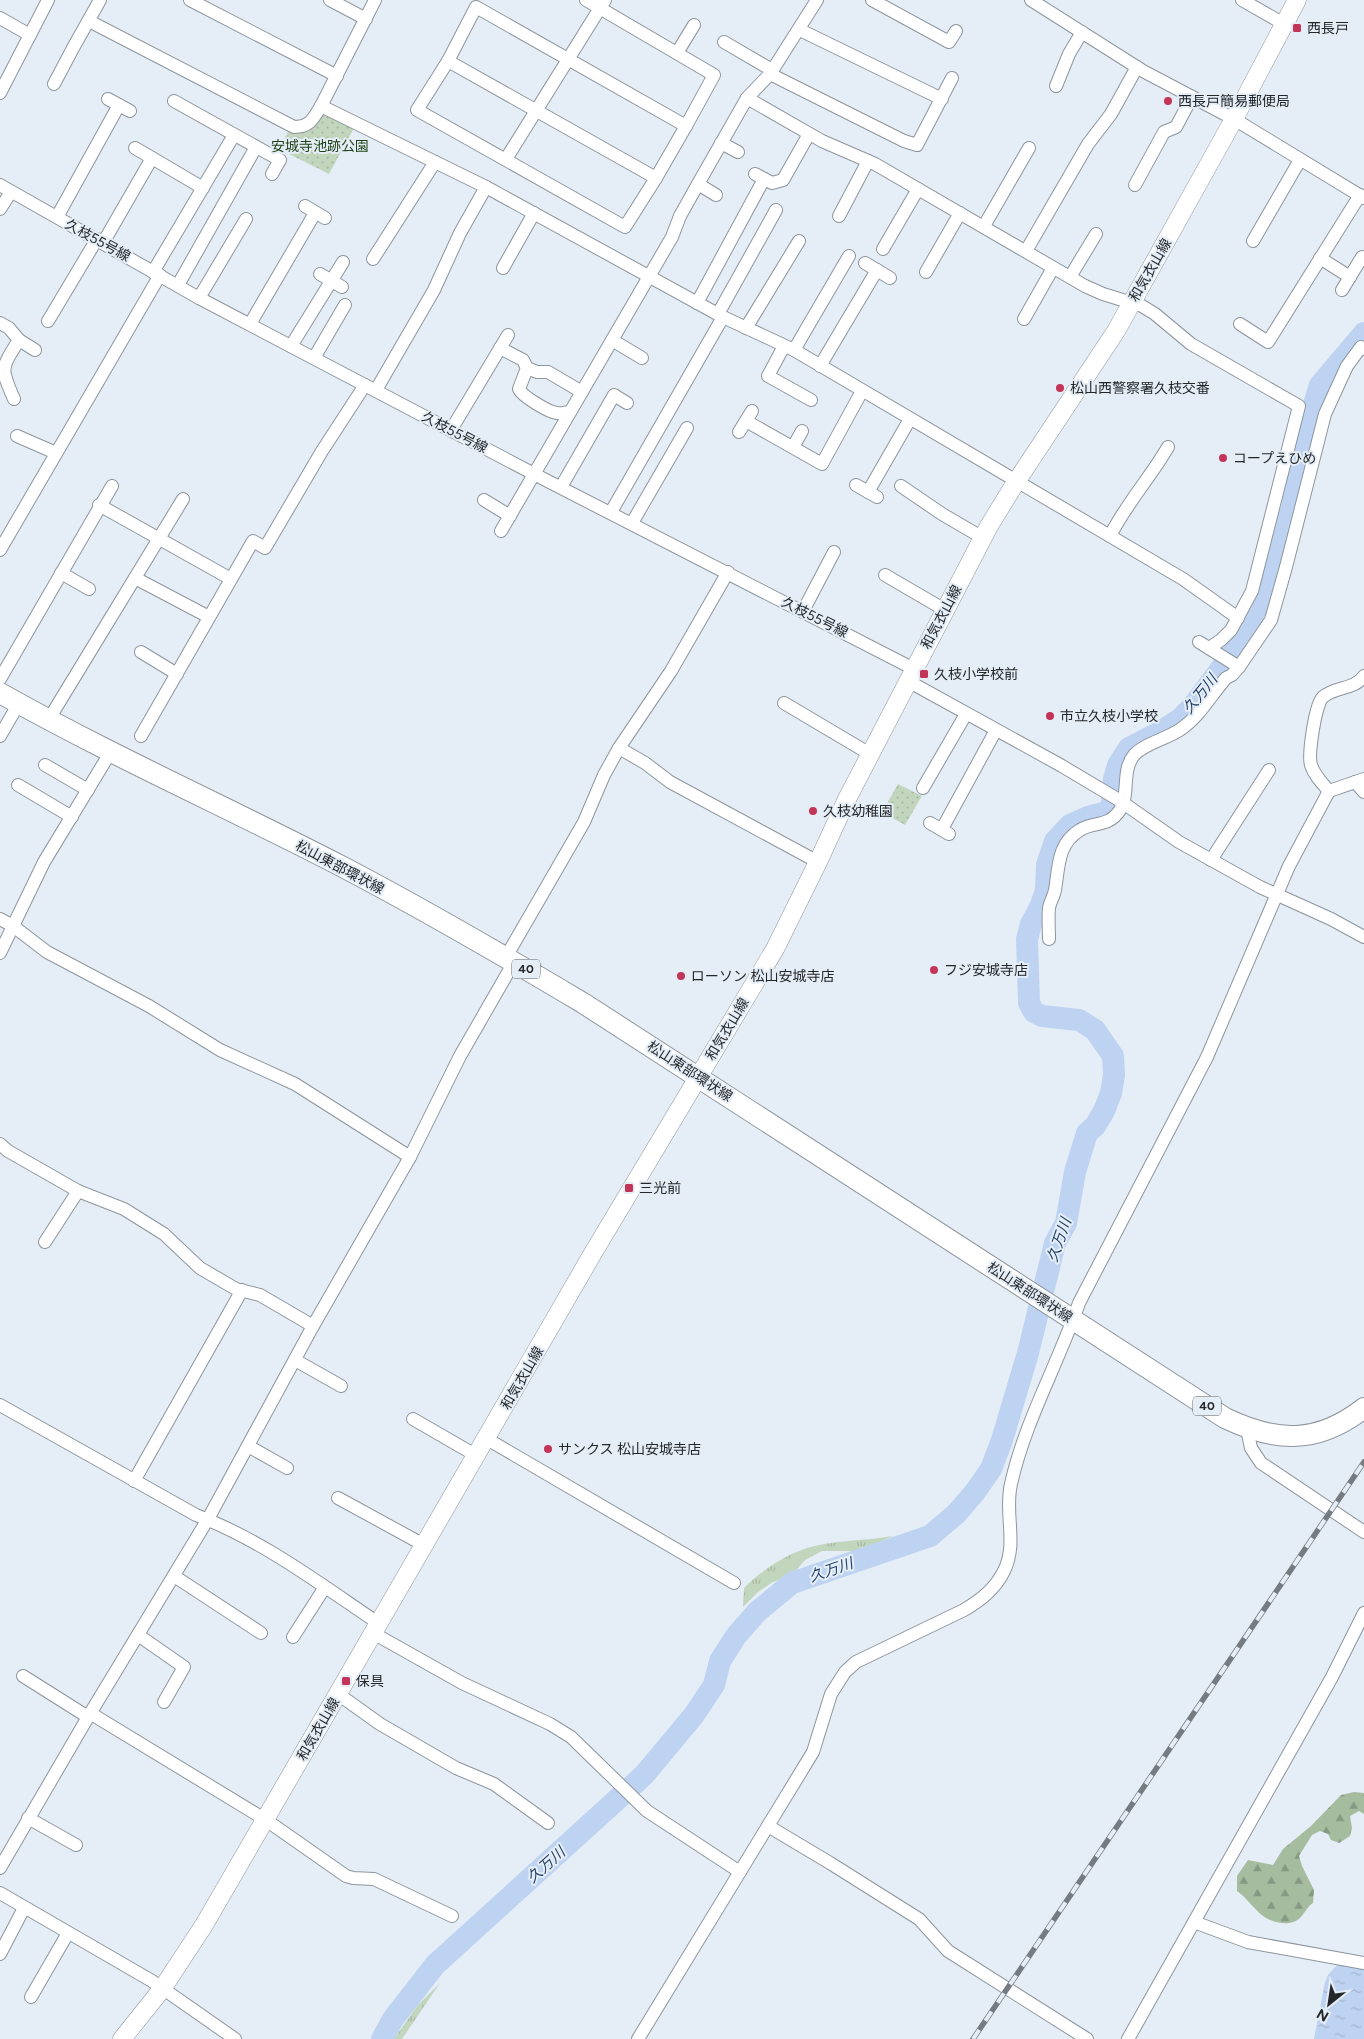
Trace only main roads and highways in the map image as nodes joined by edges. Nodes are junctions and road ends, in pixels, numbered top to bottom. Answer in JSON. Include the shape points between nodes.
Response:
{"nodes":[{"id":1,"x":1297,"y":0,"type":"edge"},
{"id":2,"x":0,"y":692,"type":"edge"},
{"id":3,"x":699,"y":1076,"type":"junction"},
{"id":4,"x":1364,"y":1408,"type":"edge"},
{"id":5,"x":122,"y":2039,"type":"edge"}],
"edges":[{"from":1,"to":3,"type":"main road","name":"和気衣山線","via":[[1116,331],[1016,482],[983,538],[870,754],[774,948]]},
{"from":2,"to":3,"type":"main road","name":"松山東部環状線","number":"40","via":[[110,753],[343,868],[510,960]]},
{"from":3,"to":4,"type":"main road","name":"松山東部環状線","number":"40","via":[[1068,1317],[1247,1429],[1293,1437],[1313,1435],[1334,1428]]},
{"from":3,"to":5,"type":"main road","name":"和気衣山線","via":[[593,1253],[204,1926],[162,1989]]}]}
